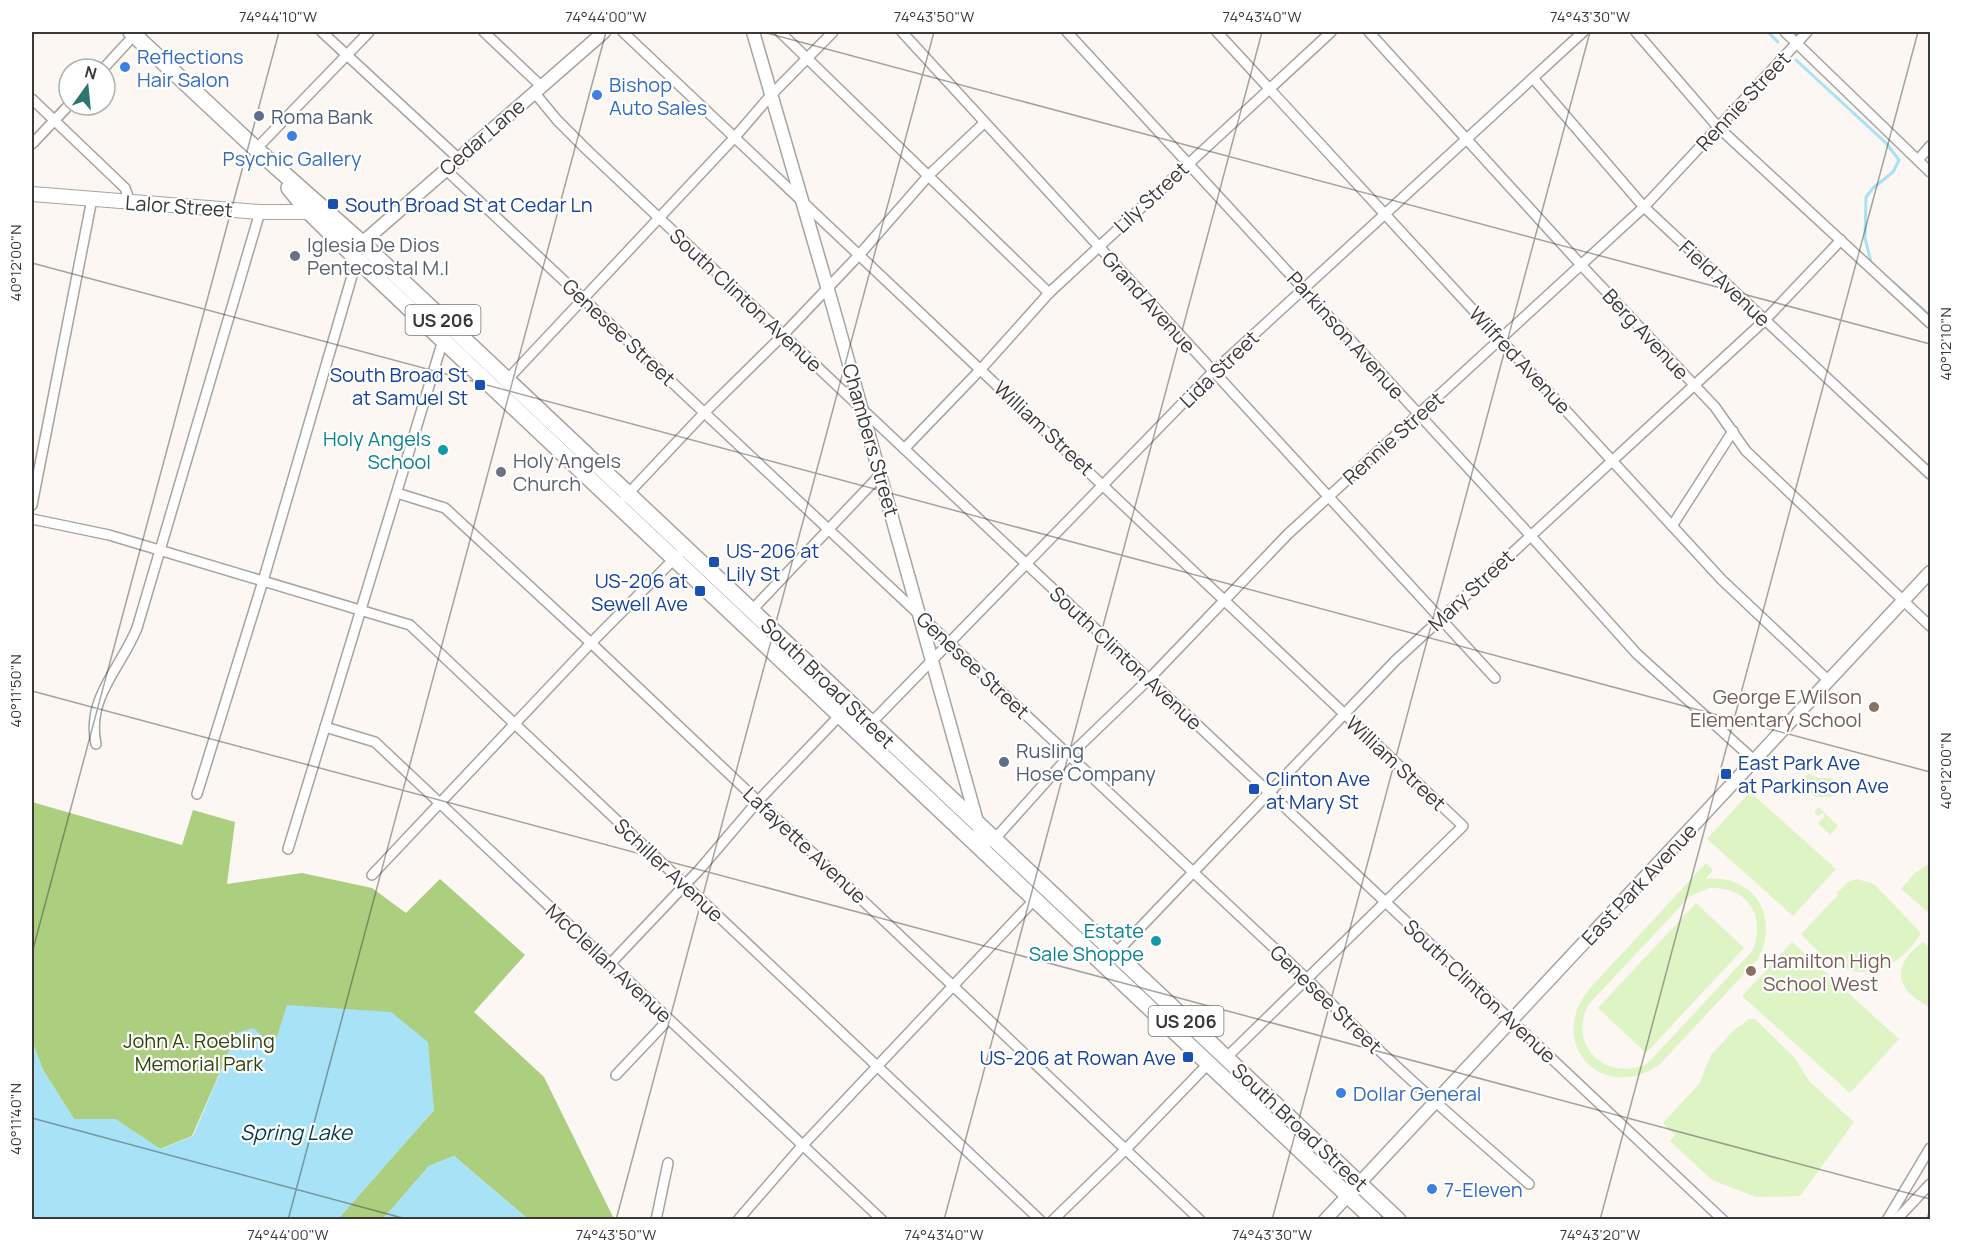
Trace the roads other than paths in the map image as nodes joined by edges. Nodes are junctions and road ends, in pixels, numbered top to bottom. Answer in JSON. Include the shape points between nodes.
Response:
{"nodes":[{"id":1,"x":322,"y":32,"type":"edge"},
{"id":2,"x":369,"y":32,"type":"edge"},
{"id":3,"x":484,"y":32,"type":"edge"},
{"id":4,"x":604,"y":32,"type":"edge"},
{"id":5,"x":623,"y":32,"type":"edge"},
{"id":6,"x":753,"y":32,"type":"edge"},
{"id":7,"x":780,"y":32,"type":"edge"},
{"id":8,"x":833,"y":32,"type":"edge"},
{"id":9,"x":902,"y":32,"type":"edge"},
{"id":10,"x":1067,"y":32,"type":"edge"},
{"id":11,"x":1217,"y":32,"type":"edge"},
{"id":12,"x":1330,"y":32,"type":"edge"},
{"id":13,"x":1369,"y":32,"type":"edge"},
{"id":14,"x":1583,"y":32,"type":"edge"},
{"id":15,"x":1636,"y":32,"type":"edge"},
{"id":16,"x":1785,"y":32,"type":"edge"},
{"id":17,"x":1807,"y":32,"type":"edge"},
{"id":18,"x":135,"y":33,"type":"edge"},
{"id":19,"x":1796,"y":44,"type":"junction"},
{"id":20,"x":347,"y":55,"type":"junction"},
{"id":21,"x":114,"y":57,"type":"edge"},
{"id":22,"x":807,"y":57,"type":"junction"},
{"id":23,"x":1533,"y":78,"type":"junction"},
{"id":24,"x":1269,"y":87,"type":"junction"},
{"id":25,"x":537,"y":89,"type":"junction"},
{"id":26,"x":771,"y":95,"type":"junction"},
{"id":27,"x":32,"y":99,"type":"edge"},
{"id":28,"x":57,"y":117,"type":"edge"},
{"id":29,"x":53,"y":121,"type":"junction"},
{"id":30,"x":984,"y":123,"type":"junction"},
{"id":31,"x":1718,"y":127,"type":"junction"},
{"id":32,"x":735,"y":137,"type":"junction"},
{"id":33,"x":1466,"y":140,"type":"junction"},
{"id":34,"x":32,"y":144,"type":"edge"},
{"id":35,"x":1930,"y":146,"type":"edge"},
{"id":36,"x":256,"y":148,"type":"junction"},
{"id":37,"x":458,"y":158,"type":"junction"},
{"id":38,"x":1917,"y":160,"type":"junction"},
{"id":39,"x":1188,"y":163,"type":"junction"},
{"id":40,"x":445,"y":169,"type":"junction"},
{"id":41,"x":1930,"y":172,"type":"edge"},
{"id":42,"x":929,"y":175,"type":"junction"},
{"id":43,"x":32,"y":194,"type":"edge"},
{"id":44,"x":92,"y":199,"type":"junction"},
{"id":45,"x":803,"y":201,"type":"junction"},
{"id":46,"x":130,"y":202,"type":"junction"},
{"id":47,"x":1644,"y":207,"type":"junction"},
{"id":48,"x":326,"y":211,"type":"junction"},
{"id":49,"x":260,"y":212,"type":"junction"},
{"id":50,"x":309,"y":212,"type":"junction"},
{"id":51,"x":1385,"y":214,"type":"junction"},
{"id":52,"x":660,"y":218,"type":"junction"},
{"id":53,"x":1841,"y":240,"type":"junction"},
{"id":54,"x":362,"y":243,"type":"junction"},
{"id":55,"x":1098,"y":246,"type":"junction"},
{"id":56,"x":860,"y":254,"type":"junction"},
{"id":57,"x":357,"y":259,"type":"junction"},
{"id":58,"x":1582,"y":266,"type":"junction"},
{"id":59,"x":828,"y":288,"type":"junction"},
{"id":60,"x":1304,"y":289,"type":"junction"},
{"id":61,"x":1049,"y":292,"type":"junction"},
{"id":62,"x":584,"y":299,"type":"junction"},
{"id":63,"x":1765,"y":320,"type":"junction"},
{"id":64,"x":1930,"y":323,"type":"edge"},
{"id":65,"x":783,"y":335,"type":"junction"},
{"id":66,"x":443,"y":340,"type":"junction"},
{"id":67,"x":1501,"y":340,"type":"junction"},
{"id":68,"x":981,"y":369,"type":"junction"},
{"id":69,"x":1213,"y":372,"type":"junction"},
{"id":70,"x":507,"y":380,"type":"junction"},
{"id":71,"x":1695,"y":386,"type":"junction"},
{"id":72,"x":862,"y":409,"type":"junction"},
{"id":73,"x":705,"y":412,"type":"junction"},
{"id":74,"x":1419,"y":415,"type":"junction"},
{"id":75,"x":1733,"y":431,"type":"junction"},
{"id":76,"x":904,"y":448,"type":"junction"},
{"id":77,"x":1612,"y":460,"type":"junction"},
{"id":78,"x":1930,"y":474,"type":"edge"},
{"id":79,"x":880,"y":475,"type":"junction"},
{"id":80,"x":1103,"y":485,"type":"junction"},
{"id":81,"x":397,"y":493,"type":"junction"},
{"id":82,"x":628,"y":493,"type":"junction"},
{"id":83,"x":1328,"y":497,"type":"junction"},
{"id":84,"x":32,"y":505,"type":"edge"},
{"id":85,"x":617,"y":505,"type":"junction"},
{"id":86,"x":32,"y":519,"type":"edge"},
{"id":87,"x":1672,"y":526,"type":"junction"},
{"id":88,"x":829,"y":529,"type":"junction"},
{"id":89,"x":1530,"y":535,"type":"junction"},
{"id":90,"x":160,"y":550,"type":"junction"},
{"id":91,"x":680,"y":553,"type":"junction"},
{"id":92,"x":1026,"y":564,"type":"junction"},
{"id":93,"x":1930,"y":572,"type":"edge"},
{"id":94,"x":263,"y":581,"type":"junction"},
{"id":95,"x":1225,"y":600,"type":"junction"},
{"id":96,"x":1904,"y":601,"type":"junction"},
{"id":97,"x":360,"y":610,"type":"junction"},
{"id":98,"x":752,"y":610,"type":"junction"},
{"id":99,"x":920,"y":615,"type":"junction"},
{"id":100,"x":1441,"y":619,"type":"junction"},
{"id":101,"x":1930,"y":626,"type":"edge"},
{"id":102,"x":591,"y":643,"type":"junction"},
{"id":103,"x":949,"y":643,"type":"junction"},
{"id":104,"x":933,"y":660,"type":"junction"},
{"id":105,"x":1495,"y":678,"type":"dead end"},
{"id":106,"x":1149,"y":679,"type":"junction"},
{"id":107,"x":1829,"y":681,"type":"junction"},
{"id":108,"x":845,"y":709,"type":"junction"},
{"id":109,"x":1344,"y":714,"type":"junction"},
{"id":110,"x":516,"y":723,"type":"junction"},
{"id":111,"x":871,"y":723,"type":"junction"},
{"id":112,"x":325,"y":727,"type":"junction"},
{"id":113,"x":96,"y":744,"type":"dead end"},
{"id":114,"x":1070,"y":756,"type":"junction"},
{"id":115,"x":1755,"y":761,"type":"junction"},
{"id":116,"x":1269,"y":792,"type":"junction"},
{"id":117,"x":197,"y":794,"type":"dead end"},
{"id":118,"x":758,"y":801,"type":"junction"},
{"id":119,"x":441,"y":804,"type":"junction"},
{"id":120,"x":979,"y":825,"type":"junction"},
{"id":121,"x":989,"y":845,"type":"junction"},
{"id":122,"x":288,"y":849,"type":"dead end"},
{"id":123,"x":1009,"y":864,"type":"junction"},
{"id":124,"x":1192,"y":872,"type":"junction"},
{"id":125,"x":372,"y":875,"type":"dead end"},
{"id":126,"x":685,"y":885,"type":"junction"},
{"id":127,"x":1036,"y":898,"type":"junction"},
{"id":128,"x":1386,"y":902,"type":"junction"},
{"id":129,"x":1115,"y":954,"type":"junction"},
{"id":130,"x":610,"y":964,"type":"junction"},
{"id":131,"x":1307,"y":980,"type":"junction"},
{"id":132,"x":953,"y":985,"type":"junction"},
{"id":133,"x":668,"y":1020,"type":"junction"},
{"id":134,"x":1511,"y":1020,"type":"junction"},
{"id":135,"x":1226,"y":1058,"type":"junction"},
{"id":136,"x":1209,"y":1063,"type":"junction"},
{"id":137,"x":878,"y":1066,"type":"junction"},
{"id":138,"x":616,"y":1075,"type":"dead end"},
{"id":139,"x":1435,"y":1102,"type":"junction"},
{"id":140,"x":802,"y":1146,"type":"junction"},
{"id":141,"x":1930,"y":1148,"type":"edge"},
{"id":142,"x":1125,"y":1149,"type":"junction"},
{"id":143,"x":668,"y":1163,"type":"dead end"},
{"id":144,"x":1360,"y":1184,"type":"junction"},
{"id":145,"x":1528,"y":1184,"type":"dead end"},
{"id":146,"x":1930,"y":1184,"type":"edge"},
{"id":147,"x":1348,"y":1196,"type":"junction"},
{"id":148,"x":656,"y":1220,"type":"edge"},
{"id":149,"x":738,"y":1220,"type":"edge"},
{"id":150,"x":882,"y":1220,"type":"edge"},
{"id":151,"x":1040,"y":1220,"type":"edge"},
{"id":152,"x":1053,"y":1220,"type":"edge"},
{"id":153,"x":1200,"y":1220,"type":"edge"},
{"id":154,"x":1325,"y":1220,"type":"edge"},
{"id":155,"x":1374,"y":1220,"type":"edge"},
{"id":156,"x":1398,"y":1220,"type":"edge"},
{"id":157,"x":1723,"y":1220,"type":"edge"},
{"id":158,"x":1887,"y":1220,"type":"edge"},
{"id":159,"x":1896,"y":1220,"type":"edge"}],
"edges":[{"from":1,"to":20,"type":"street"},
{"from":2,"to":20,"type":"street"},
{"from":3,"to":25,"type":"street","name":"South Clinton Avenue"},
{"from":4,"to":25,"type":"street","name":"Cedar Lane"},
{"from":5,"to":32,"type":"street","name":"William Street"},
{"from":6,"to":26,"type":"street","name":"Chambers Street"},
{"from":7,"to":22,"type":"street"},
{"from":8,"to":22,"type":"street"},
{"from":9,"to":30,"type":"street","name":"Grand Avenue"},
{"from":10,"to":39,"type":"street","name":"Parkinson Avenue"},
{"from":11,"to":24,"type":"street","name":"Wilfred Avenue"},
{"from":12,"to":24,"type":"street","name":"Lily Street"},
{"from":13,"to":33,"type":"street","name":"Berg Avenue"},
{"from":14,"to":23,"type":"street","name":"Lida Street"},
{"from":15,"to":31,"type":"street"},
{"from":16,"to":19,"type":"street"},
{"from":17,"to":19,"type":"street","name":"Rennie Street"},
{"from":18,"to":21,"type":"street"},
{"from":18,"to":36,"type":"main road","name":"South Broad Street","number":"US 206"},
{"from":19,"to":31,"type":"street","name":"Rennie Street"},
{"from":19,"to":38,"type":"street"},
{"from":20,"to":36,"type":"street"},
{"from":20,"to":37,"type":"street"},
{"from":22,"to":26,"type":"street"},
{"from":22,"to":42,"type":"street"},
{"from":23,"to":33,"type":"street","name":"Lida Street"},
{"from":23,"to":47,"type":"street","name":"Field Avenue"},
{"from":24,"to":39,"type":"street","name":"Lily Street"},
{"from":24,"to":51,"type":"street","name":"Wilfred Avenue"},
{"from":25,"to":37,"type":"street","name":"Cedar Lane"},
{"from":25,"to":52,"type":"street","name":"South Clinton Avenue","via":[[557,120]]},
{"from":26,"to":32,"type":"street"},
{"from":26,"to":45,"type":"street","name":"Chambers Street"},
{"from":27,"to":29,"type":"street"},
{"from":28,"to":29,"type":"street"},
{"from":29,"to":34,"type":"street"},
{"from":29,"to":46,"type":"street","via":[[125,188]]},
{"from":30,"to":42,"type":"street"},
{"from":30,"to":55,"type":"street","name":"Grand Avenue"},
{"from":31,"to":47,"type":"street","name":"Rennie Street"},
{"from":31,"to":53,"type":"street"},
{"from":32,"to":45,"type":"street","name":"William Street"},
{"from":32,"to":52,"type":"street"},
{"from":33,"to":51,"type":"street","name":"Lida Street"},
{"from":33,"to":58,"type":"street","name":"Berg Avenue"},
{"from":35,"to":38,"type":"street"},
{"from":36,"to":48,"type":"main road","name":"South Broad Street","number":"US 206"},
{"from":36,"to":50,"type":"main road","name":"South Broad Street","number":"US 206"},
{"from":37,"to":40,"type":"street","name":"Cedar Lane"},
{"from":38,"to":41,"type":"street"},
{"from":39,"to":55,"type":"street","name":"Lily Street"},
{"from":39,"to":60,"type":"street","name":"Parkinson Avenue"},
{"from":40,"to":54,"type":"street","name":"Cedar Lane"},
{"from":40,"to":62,"type":"street","name":"Genesee Street"},
{"from":42,"to":56,"type":"street"},
{"from":42,"to":61,"type":"street"},
{"from":43,"to":44,"type":"main road","name":"Lalor Street"},
{"from":44,"to":46,"type":"main road","name":"Lalor Street"},
{"from":44,"to":84,"type":"street"},
{"from":45,"to":56,"type":"street","name":"William Street"},
{"from":45,"to":59,"type":"street","name":"Chambers Street"},
{"from":46,"to":49,"type":"main road","name":"Lalor Street"},
{"from":47,"to":58,"type":"street","name":"Rennie Street"},
{"from":47,"to":63,"type":"street","name":"Field Avenue"},
{"from":48,"to":50,"type":"main road","name":"Lalor Street"},
{"from":48,"to":54,"type":"main road","name":"South Broad Street","number":"US 206"},
{"from":49,"to":50,"type":"main road","name":"Lalor Street"},
{"from":49,"to":90,"type":"street"},
{"from":50,"to":57,"type":"main road","name":"South Broad Street","number":"US 206"},
{"from":51,"to":60,"type":"street","name":"Lida Street"},
{"from":51,"to":67,"type":"street","name":"Wilfred Avenue"},
{"from":52,"to":62,"type":"street"},
{"from":52,"to":65,"type":"street","name":"South Clinton Avenue"},
{"from":53,"to":63,"type":"street","name":"Mary Street"},
{"from":53,"to":64,"type":"street"},
{"from":54,"to":70,"type":"main road","name":"South Broad Street","number":"US 206"},
{"from":55,"to":61,"type":"street","name":"Lily Street"},
{"from":55,"to":69,"type":"street","name":"Grand Avenue"},
{"from":56,"to":59,"type":"street"},
{"from":56,"to":68,"type":"street","name":"William Street"},
{"from":57,"to":66,"type":"main road","name":"South Broad Street","number":"US 206"},
{"from":57,"to":94,"type":"street"},
{"from":58,"to":67,"type":"street","name":"Rennie Street"},
{"from":58,"to":71,"type":"street","name":"Berg Avenue"},
{"from":59,"to":65,"type":"street"},
{"from":59,"to":72,"type":"street","name":"Chambers Street"},
{"from":60,"to":69,"type":"street","name":"Lida Street"},
{"from":60,"to":74,"type":"street","name":"Parkinson Avenue"},
{"from":61,"to":68,"type":"street","name":"Lily Street"},
{"from":62,"to":70,"type":"street"},
{"from":62,"to":73,"type":"street","name":"Genesee Street"},
{"from":63,"to":71,"type":"street","name":"Mary Street"},
{"from":63,"to":78,"type":"street","name":"Field Avenue"},
{"from":65,"to":72,"type":"street","name":"South Clinton Avenue"},
{"from":65,"to":73,"type":"street"},
{"from":66,"to":81,"type":"street"},
{"from":66,"to":85,"type":"main road","name":"South Broad Street","number":"US 206"},
{"from":67,"to":74,"type":"street","name":"Rennie Street"},
{"from":67,"to":77,"type":"street","name":"Wilfred Avenue"},
{"from":68,"to":76,"type":"street","name":"Lily Street"},
{"from":68,"to":80,"type":"street","name":"William Street"},
{"from":69,"to":80,"type":"street","name":"Lida Street"},
{"from":69,"to":83,"type":"street","name":"Grand Avenue"},
{"from":70,"to":82,"type":"main road","name":"South Broad Street","number":"US 206"},
{"from":71,"to":75,"type":"street","name":"Berg Avenue"},
{"from":71,"to":77,"type":"street","name":"Mary Street"},
{"from":72,"to":76,"type":"street","name":"South Clinton Avenue"},
{"from":72,"to":79,"type":"street","name":"Chambers Street"},
{"from":73,"to":82,"type":"street"},
{"from":73,"to":88,"type":"street","name":"Genesee Street"},
{"from":74,"to":83,"type":"street","name":"Rennie Street"},
{"from":74,"to":89,"type":"street","name":"Parkinson Avenue"},
{"from":75,"to":87,"type":"street"},
{"from":75,"to":96,"type":"street","name":"Berg Avenue","via":[[1746,451]]},
{"from":76,"to":92,"type":"street","name":"South Clinton Avenue"},
{"from":77,"to":87,"type":"street","name":"Wilfred Avenue"},
{"from":77,"to":89,"type":"street","name":"Mary Street"},
{"from":79,"to":88,"type":"street"},
{"from":79,"to":99,"type":"street","name":"Chambers Street"},
{"from":80,"to":92,"type":"street","name":"Lida Street"},
{"from":80,"to":95,"type":"street","name":"William Street"},
{"from":81,"to":97,"type":"street"},
{"from":81,"to":102,"type":"street","name":"Lafayette Avenue","via":[[445,508]]},
{"from":82,"to":85,"type":"street"},
{"from":82,"to":91,"type":"main road","name":"South Broad Street","number":"US 206"},
{"from":83,"to":95,"type":"street","name":"Rennie Street"},
{"from":83,"to":100,"type":"street","name":"Grand Avenue"},
{"from":85,"to":91,"type":"main road","name":"South Broad Street","number":"US 206"},
{"from":86,"to":90,"type":"street","name":"Schiller Avenue"},
{"from":87,"to":107,"type":"street","name":"Wilfred Avenue","via":[[1722,580]]},
{"from":88,"to":98,"type":"street"},
{"from":88,"to":99,"type":"street","name":"Genesee Street"},
{"from":89,"to":100,"type":"street","name":"Mary Street"},
{"from":89,"to":115,"type":"street","name":"Parkinson Avenue","via":[[1637,654]]},
{"from":90,"to":94,"type":"street","name":"Schiller Avenue"},
{"from":90,"to":113,"type":"street","via":[[130,645],[101,693],[93,728]]},
{"from":91,"to":98,"type":"main road","name":"South Broad Street","number":"US 206"},
{"from":91,"to":102,"type":"street"},
{"from":91,"to":108,"type":"main road","name":"South Broad Street","number":"US 206"},
{"from":92,"to":103,"type":"street","name":"Lida Street"},
{"from":92,"to":106,"type":"street","name":"South Clinton Avenue"},
{"from":93,"to":96,"type":"street","name":"East Park Avenue"},
{"from":94,"to":97,"type":"street","name":"Schiller Avenue"},
{"from":94,"to":117,"type":"street"},
{"from":95,"to":106,"type":"street","name":"Rennie Street"},
{"from":95,"to":109,"type":"street","name":"William Street"},
{"from":96,"to":101,"type":"street","name":"Berg Avenue"},
{"from":96,"to":107,"type":"street","name":"East Park Avenue"},
{"from":97,"to":110,"type":"street","name":"Schiller Avenue","via":[[410,625]]},
{"from":97,"to":112,"type":"street"},
{"from":98,"to":108,"type":"main road","name":"South Broad Street","number":"US 206"},
{"from":99,"to":103,"type":"street","name":"Genesee Street"},
{"from":99,"to":104,"type":"street","name":"Chambers Street"},
{"from":100,"to":105,"type":"street","name":"Grand Avenue"},
{"from":100,"to":109,"type":"street","name":"Mary Street"},
{"from":102,"to":110,"type":"street"},
{"from":102,"to":118,"type":"street","name":"Lafayette Avenue"},
{"from":103,"to":104,"type":"street","name":"Lida Street"},
{"from":103,"to":114,"type":"street","name":"Genesee Street"},
{"from":104,"to":111,"type":"street","name":"Lida Street"},
{"from":104,"to":120,"type":"street","name":"Chambers Street"},
{"from":106,"to":114,"type":"street","name":"Rennie Street"},
{"from":106,"to":116,"type":"street","name":"South Clinton Avenue"},
{"from":107,"to":115,"type":"street","name":"East Park Avenue"},
{"from":108,"to":111,"type":"main road","name":"South Broad Street","number":"US 206"},
{"from":108,"to":118,"type":"street"},
{"from":108,"to":121,"type":"main road","name":"South Broad Street","number":"US 206"},
{"from":109,"to":116,"type":"street","name":"Mary Street"},
{"from":109,"to":128,"type":"street","name":"William Street","via":[[1463,826]]},
{"from":110,"to":119,"type":"street"},
{"from":110,"to":126,"type":"street","name":"Schiller Avenue"},
{"from":111,"to":120,"type":"main road","name":"South Broad Street","number":"US 206"},
{"from":112,"to":119,"type":"street","name":"McClellan Avenue","via":[[375,742]]},
{"from":112,"to":122,"type":"street"},
{"from":114,"to":121,"type":"street","name":"Rennie Street"},
{"from":114,"to":124,"type":"street","name":"Genesee Street"},
{"from":115,"to":134,"type":"street","name":"East Park Avenue"},
{"from":116,"to":124,"type":"street","name":"Mary Street"},
{"from":116,"to":128,"type":"street","name":"South Clinton Avenue"},
{"from":118,"to":126,"type":"street"},
{"from":118,"to":132,"type":"street","name":"Lafayette Avenue"},
{"from":119,"to":125,"type":"street"},
{"from":119,"to":130,"type":"street","name":"McClellan Avenue"},
{"from":120,"to":121,"type":"main road","name":"South Broad Street","number":"US 206"},
{"from":121,"to":123,"type":"main road","name":"South Broad Street","number":"US 206"},
{"from":123,"to":127,"type":"main road","name":"South Broad Street","number":"US 206"},
{"from":123,"to":129,"type":"main road","name":"South Broad Street","number":"US 206"},
{"from":124,"to":129,"type":"street","name":"Mary Street"},
{"from":124,"to":131,"type":"street","name":"Genesee Street"},
{"from":126,"to":130,"type":"street"},
{"from":126,"to":137,"type":"street","name":"Schiller Avenue"},
{"from":127,"to":132,"type":"street"},
{"from":127,"to":136,"type":"main road","name":"South Broad Street","number":"US 206"},
{"from":128,"to":131,"type":"street"},
{"from":128,"to":134,"type":"street","name":"South Clinton Avenue"},
{"from":129,"to":135,"type":"main road","name":"South Broad Street","number":"US 206"},
{"from":130,"to":133,"type":"street","name":"McClellan Avenue"},
{"from":131,"to":135,"type":"street"},
{"from":131,"to":139,"type":"street","name":"Genesee Street"},
{"from":132,"to":137,"type":"street"},
{"from":132,"to":142,"type":"street","name":"Lafayette Avenue"},
{"from":133,"to":138,"type":"street"},
{"from":133,"to":140,"type":"street","name":"McClellan Avenue"},
{"from":134,"to":139,"type":"street","name":"East Park Avenue"},
{"from":134,"to":157,"type":"street","name":"South Clinton Avenue"},
{"from":135,"to":144,"type":"main road","name":"South Broad Street","number":"US 206"},
{"from":136,"to":142,"type":"street"},
{"from":136,"to":147,"type":"main road","name":"South Broad Street","number":"US 206"},
{"from":137,"to":140,"type":"street"},
{"from":137,"to":151,"type":"street","name":"Schiller Avenue"},
{"from":139,"to":144,"type":"street","name":"East Park Avenue"},
{"from":139,"to":145,"type":"street","name":"Genesee Street"},
{"from":140,"to":149,"type":"street"},
{"from":140,"to":150,"type":"street","name":"McClellan Avenue"},
{"from":141,"to":158,"type":"street"},
{"from":142,"to":152,"type":"street"},
{"from":142,"to":153,"type":"street","name":"Lafayette Avenue"},
{"from":143,"to":148,"type":"street"},
{"from":144,"to":147,"type":"street","name":"East Park Avenue"},
{"from":144,"to":156,"type":"main road","name":"South Broad Street","number":"US 206"},
{"from":146,"to":159,"type":"street"},
{"from":147,"to":154,"type":"street","name":"East Park Avenue"},
{"from":147,"to":155,"type":"main road","name":"South Broad Street","number":"US 206"}]}
